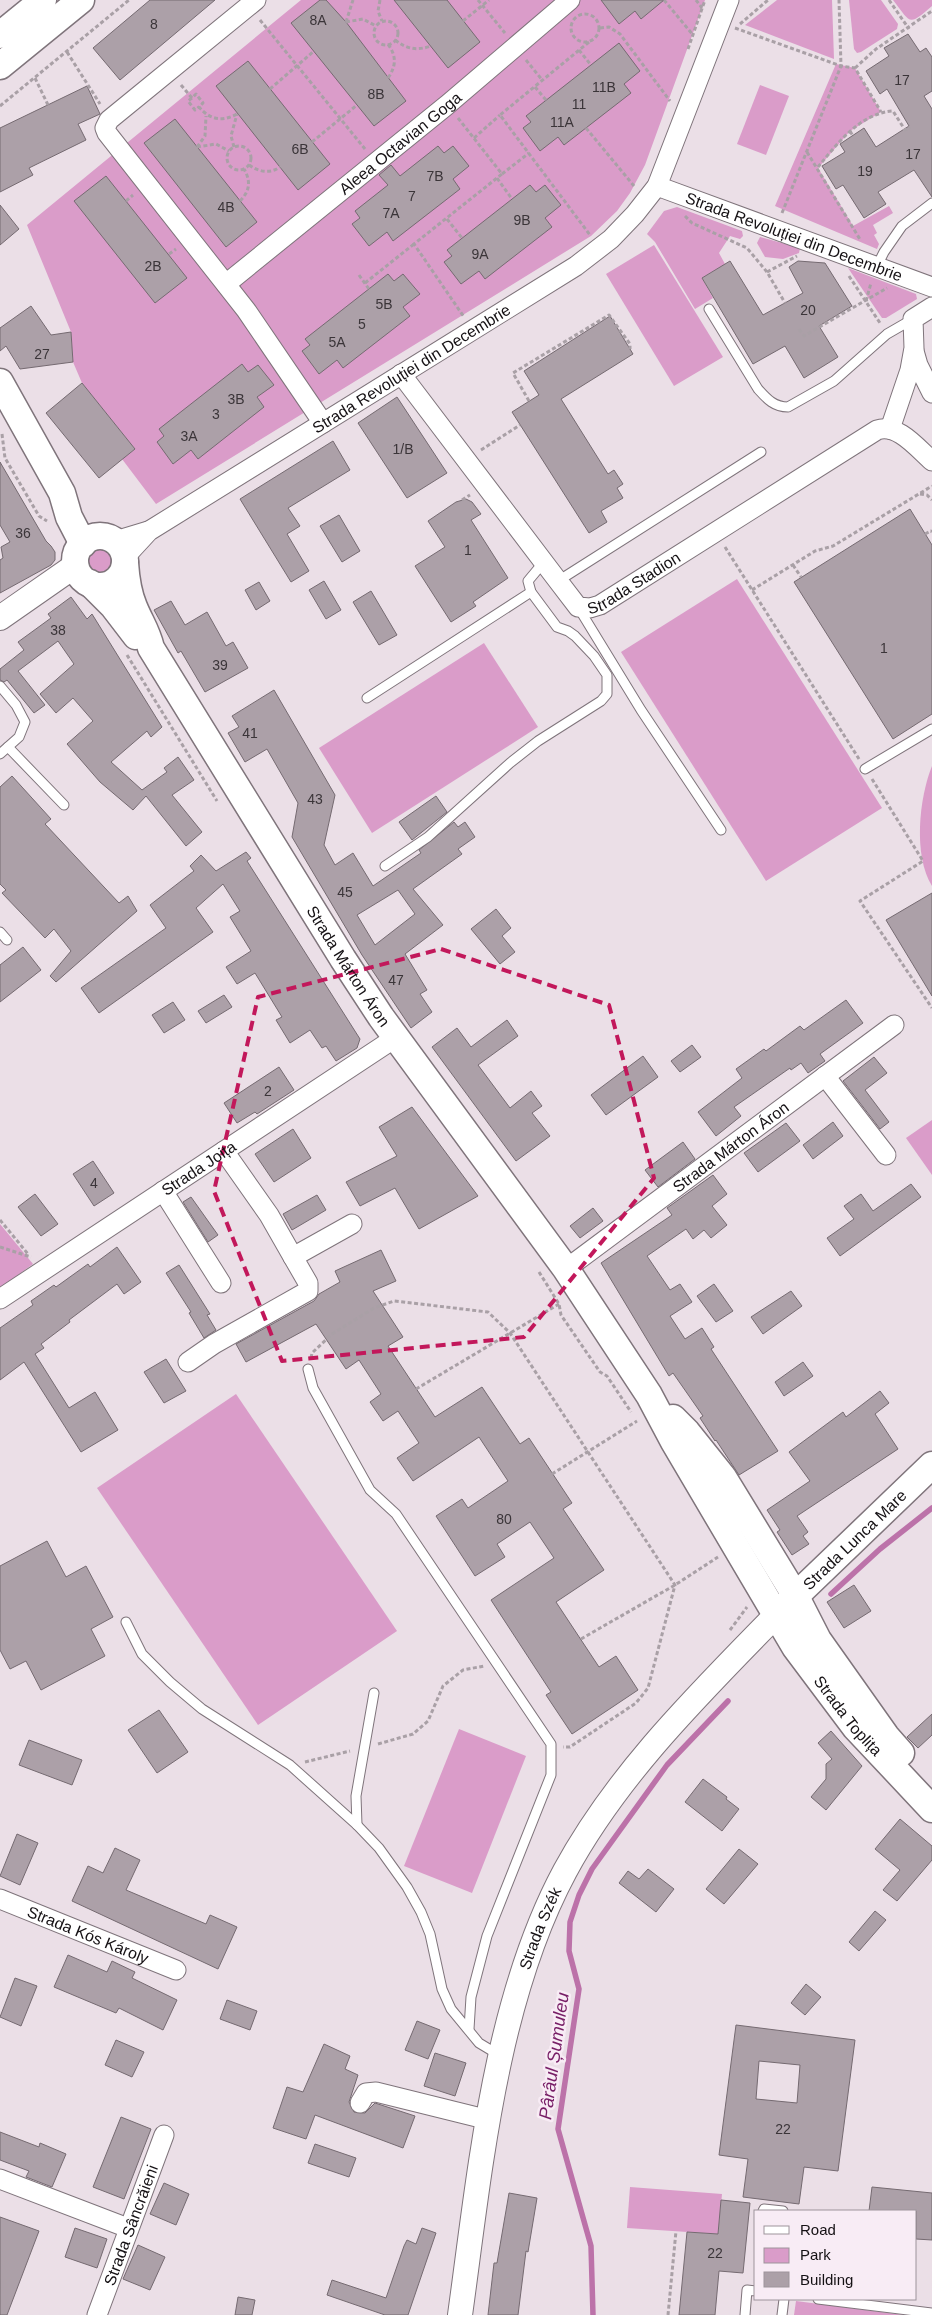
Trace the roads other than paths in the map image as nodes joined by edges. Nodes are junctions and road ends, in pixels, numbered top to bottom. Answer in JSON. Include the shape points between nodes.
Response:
{"nodes":[{"id":1,"x":43,"y":0,"type":"edge"},
{"id":2,"x":82,"y":0,"type":"edge"},
{"id":3,"x":570,"y":0,"type":"edge"},
{"id":4,"x":729,"y":0,"type":"edge"},
{"id":5,"x":253,"y":2,"type":"edge"},
{"id":6,"x":0,"y":34,"type":"edge"},
{"id":7,"x":0,"y":66,"type":"edge"},
{"id":8,"x":657,"y":186,"type":"junction"},
{"id":9,"x":932,"y":202,"type":"edge"},
{"id":10,"x":880,"y":260,"type":"junction"},
{"id":11,"x":226,"y":284,"type":"junction"},
{"id":12,"x":932,"y":288,"type":"edge"},
{"id":13,"x":932,"y":307,"type":"edge"},
{"id":14,"x":709,"y":309,"type":"dead end"},
{"id":15,"x":914,"y":319,"type":"junction"},
{"id":16,"x":914,"y":348,"type":"junction"},
{"id":17,"x":401,"y":374,"type":"junction"},
{"id":18,"x":0,"y":382,"type":"edge"},
{"id":19,"x":932,"y":393,"type":"edge"},
{"id":20,"x":323,"y":422,"type":"junction"},
{"id":21,"x":890,"y":429,"type":"junction"},
{"id":22,"x":761,"y":452,"type":"dead end"},
{"id":23,"x":932,"y":461,"type":"edge"},
{"id":24,"x":100,"y":559,"type":"junction"},
{"id":25,"x":545,"y":564,"type":"junction"},
{"id":26,"x":558,"y":581,"type":"junction"},
{"id":27,"x":531,"y":592,"type":"junction"},
{"id":28,"x":578,"y":607,"type":"junction"},
{"id":29,"x":0,"y":618,"type":"edge"},
{"id":30,"x":150,"y":648,"type":"junction"},
{"id":31,"x":0,"y":686,"type":"edge"},
{"id":32,"x":366,"y":698,"type":"dead end"},
{"id":33,"x":932,"y":729,"type":"edge"},
{"id":34,"x":8,"y":747,"type":"junction"},
{"id":35,"x":0,"y":754,"type":"edge"},
{"id":36,"x":865,"y":769,"type":"road end"},
{"id":37,"x":64,"y":806,"type":"dead end"},
{"id":38,"x":721,"y":830,"type":"dead end"},
{"id":39,"x":385,"y":866,"type":"dead end"},
{"id":40,"x":0,"y":932,"type":"edge"},
{"id":41,"x":7,"y":940,"type":"dead end"},
{"id":42,"x":894,"y":1025,"type":"dead end"},
{"id":43,"x":395,"y":1038,"type":"junction"},
{"id":44,"x":826,"y":1076,"type":"junction"},
{"id":45,"x":224,"y":1151,"type":"junction"},
{"id":46,"x":886,"y":1156,"type":"dead end"},
{"id":47,"x":163,"y":1191,"type":"junction"},
{"id":48,"x":352,"y":1224,"type":"dead end"},
{"id":49,"x":293,"y":1257,"type":"junction"},
{"id":50,"x":566,"y":1269,"type":"junction"},
{"id":51,"x":221,"y":1283,"type":"dead end"},
{"id":52,"x":0,"y":1299,"type":"edge"},
{"id":53,"x":188,"y":1362,"type":"dead end"},
{"id":54,"x":308,"y":1369,"type":"road end"},
{"id":55,"x":649,"y":1395,"type":"junction"},
{"id":56,"x":932,"y":1465,"type":"edge"},
{"id":57,"x":795,"y":1595,"type":"junction"},
{"id":58,"x":777,"y":1614,"type":"junction"},
{"id":59,"x":126,"y":1622,"type":"dead end"},
{"id":60,"x":374,"y":1693,"type":"dead end"},
{"id":61,"x":932,"y":1788,"type":"edge"},
{"id":62,"x":932,"y":1809,"type":"edge"},
{"id":63,"x":357,"y":1825,"type":"junction"},
{"id":64,"x":0,"y":1899,"type":"edge"},
{"id":65,"x":176,"y":1970,"type":"dead end"},
{"id":66,"x":469,"y":2029,"type":"junction"},
{"id":67,"x":501,"y":2056,"type":"junction"},
{"id":68,"x":360,"y":2103,"type":"dead end"},
{"id":69,"x":489,"y":2120,"type":"junction"},
{"id":70,"x":164,"y":2135,"type":"dead end"},
{"id":71,"x":0,"y":2179,"type":"edge"},
{"id":72,"x":128,"y":2228,"type":"junction"},
{"id":73,"x":754,"y":2291,"type":"edge"},
{"id":74,"x":784,"y":2300,"type":"edge"},
{"id":75,"x":826,"y":2300,"type":"edge"},
{"id":76,"x":932,"y":2313,"type":"edge"},
{"id":77,"x":97,"y":2315,"type":"edge"},
{"id":78,"x":460,"y":2315,"type":"edge"},
{"id":79,"x":745,"y":2315,"type":"edge"},
{"id":80,"x":782,"y":2315,"type":"edge"}],
"edges":[{"from":1,"to":6,"type":"main road"},
{"from":2,"to":7,"type":"main road"},
{"from":3,"to":11,"type":"street","name":"Aleea Octavian Goga","via":[[447,105]]},
{"from":4,"to":8,"type":"street","name":"Strada Revoluției din Decembrie","via":[[728,25]]},
{"from":5,"to":11,"type":"street","via":[[109,120],[105,128]]},
{"from":8,"to":10,"type":"street","name":"Strada Revoluției din Decembrie","via":[[832,252]]},
{"from":8,"to":17,"type":"street","name":"Strada Revoluției din Decembrie","via":[[624,226],[597,251]]},
{"from":9,"to":10,"type":"lane","via":[[902,226]]},
{"from":10,"to":12,"type":"street","name":"Strada Revoluției din Decembrie","via":[[904,278]]},
{"from":11,"to":20,"type":"street"},
{"from":13,"to":15,"type":"street"},
{"from":14,"to":15,"type":"lane","via":[[758,389],[781,407],[788,407],[834,381],[887,334]]},
{"from":15,"to":16,"type":"street"},
{"from":16,"to":19,"type":"street","via":[[918,365]]},
{"from":16,"to":21,"type":"street"},
{"from":17,"to":20,"type":"street","name":"Strada Revoluției din Decembrie"},
{"from":17,"to":25,"type":"street","name":"Strada Stadion"},
{"from":18,"to":24,"type":"main road","via":[[62,493],[80,511]]},
{"from":20,"to":24,"type":"street","name":"Strada Revoluției din Decembrie"},
{"from":21,"to":23,"type":"street","via":[[897,431]]},
{"from":21,"to":28,"type":"street","name":"Strada Stadion","via":[[877,430],[600,605]]},
{"from":22,"to":26,"type":"lane"},
{"from":24,"to":29,"type":"street","via":[[42,590]]},
{"from":24,"to":30,"type":"main road","name":"Strada Márton Áron","via":[[113,606],[139,640]]},
{"from":24,"to":30,"type":"main road","name":"Strada Márton Áron","via":[[126,578],[134,607],[148,633]]},
{"from":25,"to":26,"type":"street","name":"Strada Stadion"},
{"from":25,"to":27,"type":"lane","via":[[528,581]]},
{"from":26,"to":28,"type":"street","name":"Strada Stadion"},
{"from":27,"to":32,"type":"lane"},
{"from":27,"to":39,"type":"lane","via":[[557,628],[575,636],[594,656],[607,675],[607,694],[510,763],[441,826]]},
{"from":28,"to":38,"type":"lane"},
{"from":30,"to":43,"type":"main road","name":"Strada Márton Áron"},
{"from":31,"to":34,"type":"lane","via":[[25,722],[19,736]]},
{"from":33,"to":36,"type":"lane"},
{"from":34,"to":35,"type":"lane"},
{"from":34,"to":37,"type":"lane"},
{"from":40,"to":41,"type":"lane"},
{"from":42,"to":44,"type":"street","name":"Strada Márton Áron"},
{"from":43,"to":45,"type":"street","name":"Strada Joița"},
{"from":43,"to":50,"type":"main road","name":"Strada Márton Áron"},
{"from":44,"to":46,"type":"street"},
{"from":44,"to":50,"type":"street","name":"Strada Márton Áron"},
{"from":45,"to":47,"type":"street","name":"Strada Joița"},
{"from":45,"to":49,"type":"street","via":[[269,1215]]},
{"from":47,"to":51,"type":"street"},
{"from":47,"to":52,"type":"street","name":"Strada Joița"},
{"from":48,"to":49,"type":"street"},
{"from":49,"to":53,"type":"street","via":[[308,1283],[308,1291]]},
{"from":50,"to":55,"type":"main road","name":"Strada Márton Áron"},
{"from":54,"to":66,"type":"lane","via":[[313,1388],[370,1490],[396,1514],[551,1744],[551,1775],[486,1936],[471,1997]]},
{"from":55,"to":57,"type":"main road","name":"Strada Márton Áron","via":[[687,1432],[723,1477]]},
{"from":55,"to":58,"type":"main road","name":"Strada Márton Áron"},
{"from":56,"to":57,"type":"main road","name":"Strada Lunca Mare"},
{"from":57,"to":58,"type":"main road","name":"Strada Lunca Mare"},
{"from":57,"to":61,"type":"main road","name":"Strada Toplița","via":[[818,1640],[867,1710]]},
{"from":58,"to":62,"type":"main road","name":"Strada Toplița","via":[[801,1656],[855,1727]]},
{"from":58,"to":67,"type":"street","name":"Strada Szék","via":[[683,1712],[594,1822],[554,1892],[535,1939]]},
{"from":59,"to":63,"type":"lane","via":[[142,1654],[170,1682],[202,1709],[290,1765]]},
{"from":60,"to":63,"type":"lane","via":[[356,1796]]},
{"from":63,"to":66,"type":"lane","via":[[379,1848],[421,1912],[430,1934],[442,1989],[451,2009]]},
{"from":64,"to":65,"type":"street","name":"Strada Kós Károly"},
{"from":66,"to":67,"type":"lane","via":[[479,2043]]},
{"from":67,"to":69,"type":"street","name":"Strada Szék"},
{"from":68,"to":69,"type":"street","via":[[366,2093],[376,2092]]},
{"from":69,"to":78,"type":"street","name":"Strada Szék"},
{"from":70,"to":72,"type":"street","name":"Strada Sâncrăieni"},
{"from":71,"to":72,"type":"street"},
{"from":72,"to":77,"type":"street","name":"Strada Sâncrăieni"},
{"from":73,"to":79,"type":"lane","via":[[747,2290]]},
{"from":74,"to":80,"type":"lane"},
{"from":75,"to":76,"type":"lane"}]}
